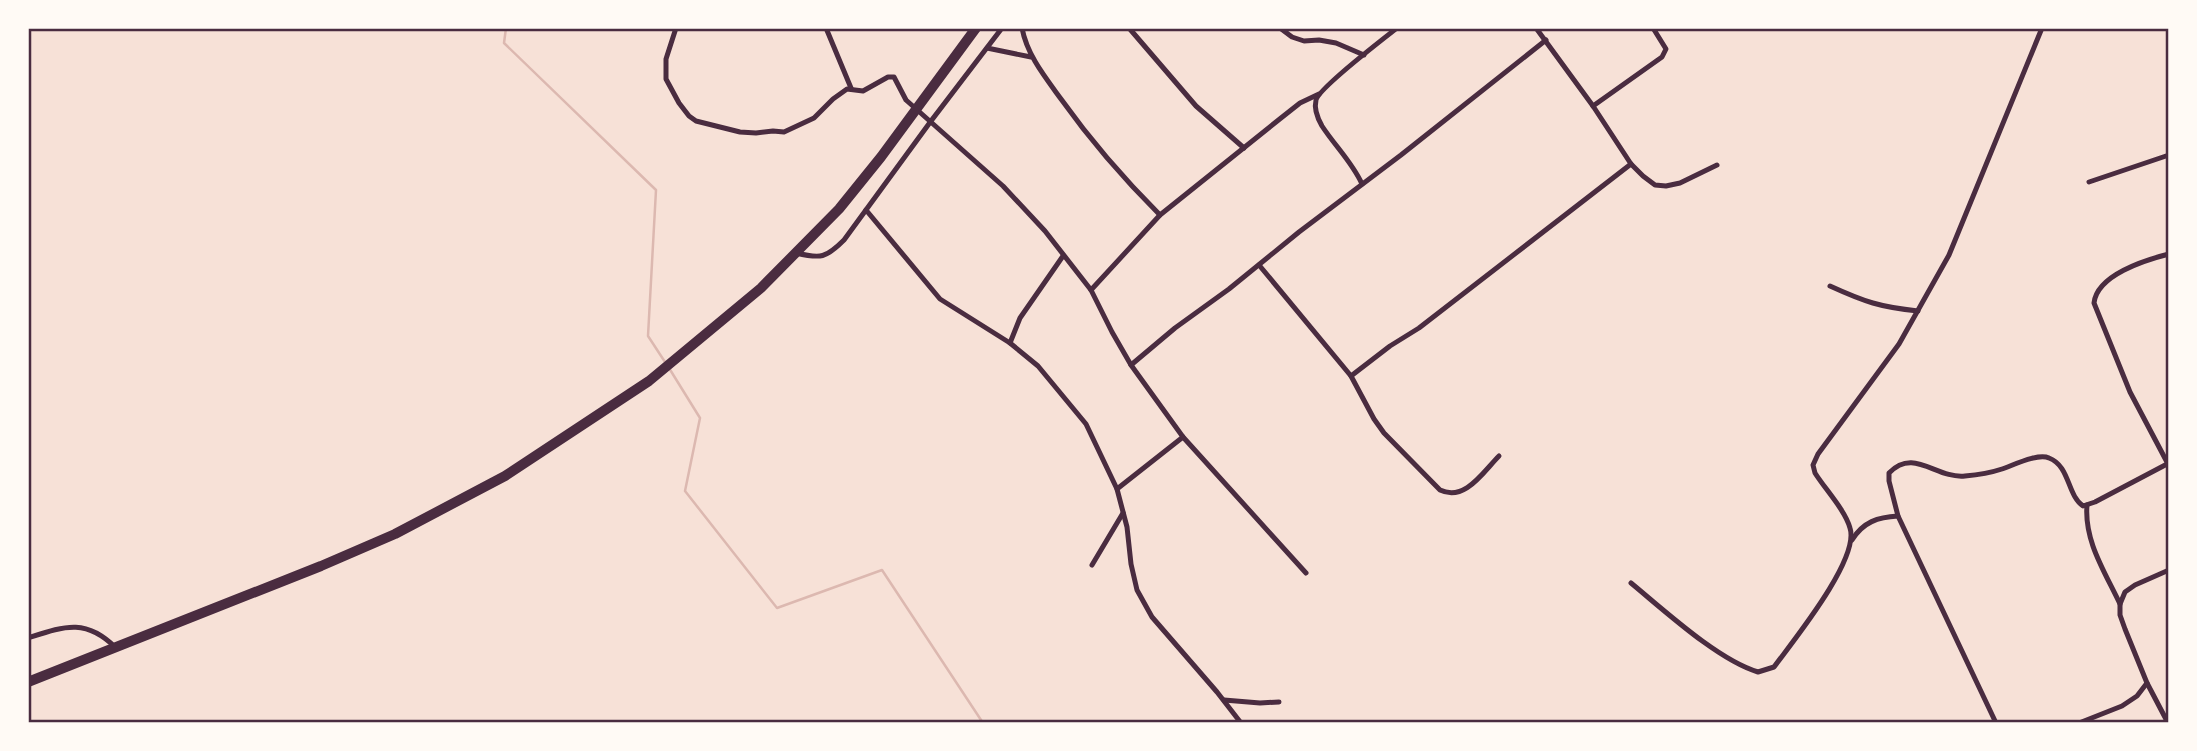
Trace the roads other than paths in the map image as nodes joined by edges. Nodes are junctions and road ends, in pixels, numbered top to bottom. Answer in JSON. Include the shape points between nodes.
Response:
{"nodes":[{"id":1,"x":676,"y":28,"type":"edge"},
{"id":2,"x":826,"y":28,"type":"edge"},
{"id":3,"x":976,"y":28,"type":"edge"},
{"id":4,"x":1002,"y":28,"type":"edge"},
{"id":5,"x":1022,"y":28,"type":"edge"},
{"id":6,"x":1129,"y":28,"type":"edge"},
{"id":7,"x":1280,"y":28,"type":"edge"},
{"id":8,"x":1397,"y":28,"type":"edge"},
{"id":9,"x":1536,"y":28,"type":"edge"},
{"id":10,"x":1653,"y":28,"type":"edge"},
{"id":11,"x":2042,"y":28,"type":"edge"},
{"id":12,"x":1546,"y":40,"type":"junction"},
{"id":13,"x":988,"y":48,"type":"junction"},
{"id":14,"x":1364,"y":55,"type":"junction"},
{"id":15,"x":1031,"y":57,"type":"junction"},
{"id":16,"x":851,"y":89,"type":"junction"},
{"id":17,"x":1319,"y":94,"type":"junction"},
{"id":18,"x":1593,"y":106,"type":"junction"},
{"id":19,"x":917,"y":108,"type":"junction"},
{"id":20,"x":931,"y":121,"type":"junction"},
{"id":21,"x":1244,"y":148,"type":"junction"},
{"id":22,"x":2169,"y":155,"type":"edge"},
{"id":23,"x":1631,"y":164,"type":"junction"},
{"id":24,"x":1717,"y":165,"type":"dead end"},
{"id":25,"x":2089,"y":181,"type":"dead end"},
{"id":26,"x":1363,"y":184,"type":"junction"},
{"id":27,"x":866,"y":210,"type":"junction"},
{"id":28,"x":1160,"y":215,"type":"junction"},
{"id":29,"x":796,"y":253,"type":"junction"},
{"id":30,"x":2169,"y":254,"type":"edge"},
{"id":31,"x":1063,"y":256,"type":"junction"},
{"id":32,"x":1259,"y":265,"type":"junction"},
{"id":33,"x":1830,"y":286,"type":"dead end"},
{"id":34,"x":1091,"y":290,"type":"junction"},
{"id":35,"x":1918,"y":311,"type":"junction"},
{"id":36,"x":1010,"y":343,"type":"junction"},
{"id":37,"x":1131,"y":365,"type":"junction"},
{"id":38,"x":1352,"y":376,"type":"junction"},
{"id":39,"x":1184,"y":438,"type":"junction"},
{"id":40,"x":1499,"y":456,"type":"dead end"},
{"id":41,"x":2169,"y":464,"type":"edge"},
{"id":42,"x":1117,"y":489,"type":"junction"},
{"id":43,"x":2087,"y":505,"type":"junction"},
{"id":44,"x":1123,"y":513,"type":"junction"},
{"id":45,"x":1898,"y":516,"type":"junction"},
{"id":46,"x":1852,"y":540,"type":"junction"},
{"id":47,"x":1093,"y":565,"type":"dead end"},
{"id":48,"x":2169,"y":570,"type":"edge"},
{"id":49,"x":1306,"y":573,"type":"dead end"},
{"id":50,"x":1631,"y":583,"type":"dead end"},
{"id":51,"x":2120,"y":604,"type":"junction"},
{"id":52,"x":28,"y":638,"type":"edge"},
{"id":53,"x":116,"y":648,"type":"junction"},
{"id":54,"x":28,"y":682,"type":"edge"},
{"id":55,"x":2147,"y":683,"type":"junction"},
{"id":56,"x":1224,"y":700,"type":"junction"},
{"id":57,"x":1279,"y":702,"type":"dead end"},
{"id":58,"x":1241,"y":723,"type":"edge"},
{"id":59,"x":1996,"y":723,"type":"edge"},
{"id":60,"x":2079,"y":723,"type":"edge"},
{"id":61,"x":2168,"y":723,"type":"edge"}],
"edges":[{"from":1,"to":16,"type":"street","via":[[666,58],[666,79],[696,121],[740,132],[784,132],[814,118],[841,92]]},
{"from":2,"to":16,"type":"street"},
{"from":3,"to":19,"type":"highway"},
{"from":4,"to":13,"type":"street"},
{"from":5,"to":15,"type":"street"},
{"from":6,"to":21,"type":"street","via":[[1196,106]]},
{"from":7,"to":14,"type":"street","via":[[1304,41],[1336,43]]},
{"from":8,"to":14,"type":"street"},
{"from":9,"to":12,"type":"street"},
{"from":10,"to":18,"type":"street","via":[[1665,49],[1662,57]]},
{"from":11,"to":35,"type":"street","via":[[1949,255]]},
{"from":12,"to":18,"type":"street"},
{"from":12,"to":26,"type":"street"},
{"from":13,"to":15,"type":"street"},
{"from":13,"to":20,"type":"street"},
{"from":14,"to":17,"type":"street"},
{"from":15,"to":28,"type":"street","via":[[1088,136]]},
{"from":16,"to":19,"type":"street","via":[[863,91],[894,77],[906,100]]},
{"from":17,"to":21,"type":"street","via":[[1300,103]]},
{"from":17,"to":26,"type":"street","via":[[1315,101],[1321,124]]},
{"from":18,"to":23,"type":"street"},
{"from":19,"to":20,"type":"street"},
{"from":19,"to":29,"type":"highway","via":[[839,209]]},
{"from":20,"to":27,"type":"street"},
{"from":20,"to":31,"type":"street","via":[[1017,200]]},
{"from":21,"to":28,"type":"street"},
{"from":22,"to":25,"type":"street"},
{"from":23,"to":24,"type":"street","via":[[1655,185],[1665,186]]},
{"from":23,"to":38,"type":"street"},
{"from":26,"to":32,"type":"street"},
{"from":27,"to":29,"type":"street","via":[[831,253],[821,257]]},
{"from":27,"to":36,"type":"street","via":[[940,299]]},
{"from":28,"to":34,"type":"street"},
{"from":29,"to":53,"type":"highway","via":[[649,381],[505,476],[321,566]]},
{"from":30,"to":41,"type":"street","via":[[2108,280],[2095,294],[2094,303],[2130,392]]},
{"from":31,"to":34,"type":"street"},
{"from":31,"to":36,"type":"street","via":[[1020,318]]},
{"from":32,"to":37,"type":"street"},
{"from":32,"to":38,"type":"street"},
{"from":33,"to":35,"type":"street","via":[[1886,308]]},
{"from":34,"to":37,"type":"street"},
{"from":35,"to":46,"type":"street","via":[[1813,464],[1851,528]]},
{"from":36,"to":42,"type":"street","via":[[1038,366],[1086,424]]},
{"from":37,"to":39,"type":"street"},
{"from":38,"to":40,"type":"street","via":[[1384,433],[1440,490],[1455,493],[1467,489]]},
{"from":39,"to":42,"type":"street"},
{"from":39,"to":49,"type":"street"},
{"from":41,"to":43,"type":"street"},
{"from":42,"to":44,"type":"street"},
{"from":43,"to":45,"type":"street","via":[[2079,504],[2061,469],[2049,458],[1960,477],[1912,462],[1889,473]]},
{"from":43,"to":51,"type":"street","via":[[2091,541]]},
{"from":44,"to":47,"type":"street"},
{"from":44,"to":56,"type":"street","via":[[1131,564],[1145,606]]},
{"from":45,"to":46,"type":"street","via":[[1865,524]]},
{"from":45,"to":59,"type":"street"},
{"from":46,"to":50,"type":"street","via":[[1839,573],[1767,671],[1732,661]]},
{"from":48,"to":51,"type":"street","via":[[2135,585],[2125,592]]},
{"from":51,"to":55,"type":"street"},
{"from":52,"to":53,"type":"street","via":[[66,626],[87,627]]},
{"from":53,"to":54,"type":"highway"},
{"from":55,"to":60,"type":"street","via":[[2122,706]]},
{"from":55,"to":61,"type":"street"},
{"from":56,"to":57,"type":"street"},
{"from":56,"to":58,"type":"street"}]}
